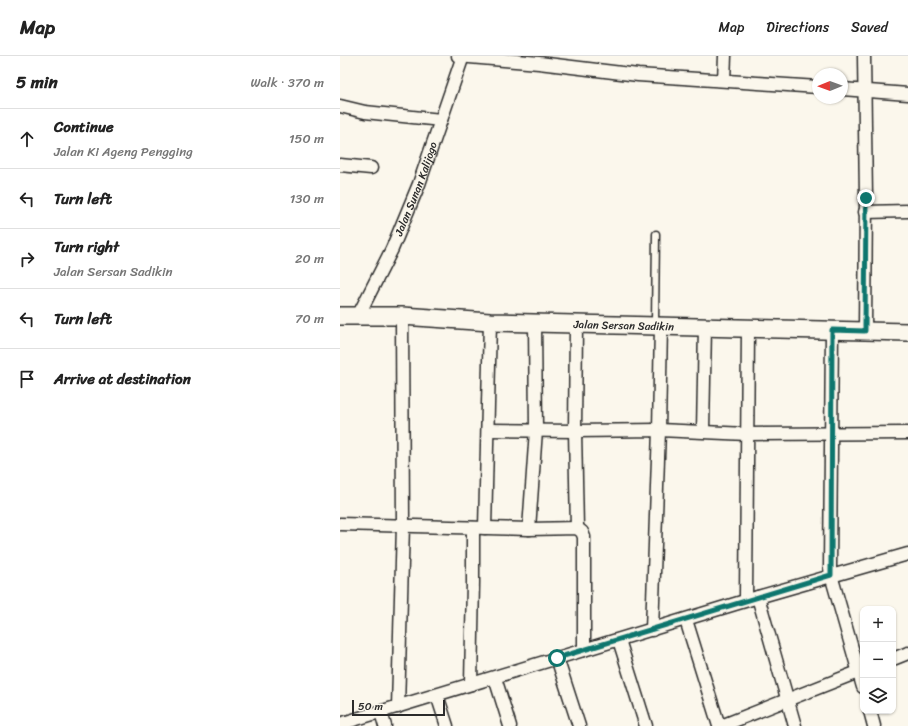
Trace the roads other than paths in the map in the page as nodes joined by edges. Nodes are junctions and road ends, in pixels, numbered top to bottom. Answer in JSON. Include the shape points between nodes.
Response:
{"nodes":[{"id":1,"x":461,"y":56,"type":"edge"},
{"id":2,"x":725,"y":56,"type":"edge"},
{"id":3,"x":864,"y":56,"type":"edge"},
{"id":4,"x":574,"y":62,"type":"edge"},
{"id":5,"x":724,"y":80,"type":"junction"},
{"id":6,"x":812,"y":87,"type":"edge"},
{"id":7,"x":848,"y":90,"type":"edge"},
{"id":8,"x":864,"y":91,"type":"junction"},
{"id":9,"x":908,"y":94,"type":"edge"},
{"id":10,"x":340,"y":106,"type":"edge"},
{"id":11,"x":441,"y":120,"type":"junction"},
{"id":12,"x":340,"y":165,"type":"edge"},
{"id":13,"x":371,"y":168,"type":"dead end"},
{"id":14,"x":908,"y":211,"type":"edge"},
{"id":15,"x":865,"y":212,"type":"junction"},
{"id":16,"x":656,"y":234,"type":"dead end"},
{"id":17,"x":340,"y":316,"type":"edge"},
{"id":18,"x":358,"y":316,"type":"junction"},
{"id":19,"x":402,"y":316,"type":"junction"},
{"id":20,"x":490,"y":322,"type":"junction"},
{"id":21,"x":535,"y":323,"type":"junction"},
{"id":22,"x":576,"y":324,"type":"junction"},
{"id":23,"x":658,"y":326,"type":"junction"},
{"id":24,"x":705,"y":326,"type":"junction"},
{"id":25,"x":748,"y":328,"type":"junction"},
{"id":26,"x":832,"y":330,"type":"junction"},
{"id":27,"x":865,"y":331,"type":"junction"},
{"id":28,"x":908,"y":332,"type":"edge"},
{"id":29,"x":488,"y":430,"type":"junction"},
{"id":30,"x":536,"y":430,"type":"junction"},
{"id":31,"x":659,"y":430,"type":"junction"},
{"id":32,"x":575,"y":431,"type":"junction"},
{"id":33,"x":703,"y":431,"type":"junction"},
{"id":34,"x":832,"y":433,"type":"junction"},
{"id":35,"x":908,"y":433,"type":"edge"},
{"id":36,"x":747,"y":434,"type":"junction"},
{"id":37,"x":340,"y":524,"type":"edge"},
{"id":38,"x":402,"y":525,"type":"junction"},
{"id":39,"x":473,"y":528,"type":"junction"},
{"id":40,"x":485,"y":528,"type":"junction"},
{"id":41,"x":577,"y":528,"type":"junction"},
{"id":42,"x":529,"y":529,"type":"junction"},
{"id":43,"x":908,"y":554,"type":"edge"},
{"id":44,"x":831,"y":575,"type":"junction"},
{"id":45,"x":758,"y":597,"type":"junction"},
{"id":46,"x":746,"y":600,"type":"junction"},
{"id":47,"x":686,"y":620,"type":"junction"},
{"id":48,"x":652,"y":630,"type":"junction"},
{"id":49,"x":619,"y":640,"type":"junction"},
{"id":50,"x":584,"y":650,"type":"junction"},
{"id":51,"x":908,"y":653,"type":"edge"},
{"id":52,"x":557,"y":658,"type":"junction"},
{"id":53,"x":896,"y":658,"type":"edge"},
{"id":54,"x":860,"y":668,"type":"edge"},
{"id":55,"x":860,"y":671,"type":"edge"},
{"id":56,"x":495,"y":678,"type":"junction"},
{"id":57,"x":471,"y":684,"type":"junction"},
{"id":58,"x":437,"y":695,"type":"junction"},
{"id":59,"x":788,"y":700,"type":"junction"},
{"id":60,"x":398,"y":706,"type":"junction"},
{"id":61,"x":381,"y":712,"type":"junction"},
{"id":62,"x":871,"y":714,"type":"edge"},
{"id":63,"x":340,"y":724,"type":"edge"},
{"id":64,"x":385,"y":726,"type":"edge"},
{"id":65,"x":447,"y":726,"type":"edge"},
{"id":66,"x":510,"y":726,"type":"edge"},
{"id":67,"x":578,"y":726,"type":"edge"},
{"id":68,"x":646,"y":726,"type":"edge"},
{"id":69,"x":720,"y":726,"type":"edge"},
{"id":70,"x":795,"y":726,"type":"edge"},
{"id":71,"x":874,"y":726,"type":"edge"}],
"edges":[{"from":1,"to":4,"type":"street","via":[[540,63]]},
{"from":1,"to":11,"type":"street","name":"Jalan Sunan Kalijogo"},
{"from":2,"to":5,"type":"street"},
{"from":3,"to":8,"type":"street"},
{"from":4,"to":5,"type":"street","via":[[638,75]]},
{"from":5,"to":6,"type":"street"},
{"from":7,"to":8,"type":"street"},
{"from":8,"to":9,"type":"street"},
{"from":8,"to":15,"type":"street"},
{"from":10,"to":11,"type":"street","via":[[365,112]]},
{"from":11,"to":18,"type":"street","name":"Jalan Sunan Kalijogo","via":[[419,184],[392,249]]},
{"from":12,"to":13,"type":"street"},
{"from":14,"to":15,"type":"street"},
{"from":15,"to":27,"type":"street"},
{"from":16,"to":23,"type":"lane"},
{"from":17,"to":18,"type":"main road","name":"Jalan Sersan Sadikin"},
{"from":18,"to":19,"type":"main road","name":"Jalan Sersan Sadikin"},
{"from":19,"to":20,"type":"main road","name":"Jalan Sersan Sadikin"},
{"from":19,"to":38,"type":"street"},
{"from":20,"to":21,"type":"main road","name":"Jalan Sersan Sadikin"},
{"from":20,"to":29,"type":"street"},
{"from":21,"to":22,"type":"main road","name":"Jalan Sersan Sadikin"},
{"from":21,"to":30,"type":"street"},
{"from":22,"to":23,"type":"main road","name":"Jalan Sersan Sadikin"},
{"from":22,"to":32,"type":"street"},
{"from":23,"to":24,"type":"main road","name":"Jalan Sersan Sadikin"},
{"from":23,"to":31,"type":"street"},
{"from":24,"to":25,"type":"main road","name":"Jalan Sersan Sadikin"},
{"from":24,"to":33,"type":"street"},
{"from":25,"to":26,"type":"main road","name":"Jalan Sersan Sadikin"},
{"from":25,"to":36,"type":"street"},
{"from":26,"to":27,"type":"main road","name":"Jalan Sersan Sadikin"},
{"from":26,"to":34,"type":"street"},
{"from":27,"to":28,"type":"main road","name":"Jalan Sersan Sadikin"},
{"from":29,"to":30,"type":"street"},
{"from":29,"to":40,"type":"street"},
{"from":30,"to":32,"type":"street"},
{"from":30,"to":42,"type":"street"},
{"from":31,"to":32,"type":"street"},
{"from":31,"to":33,"type":"street"},
{"from":31,"to":48,"type":"street"},
{"from":32,"to":41,"type":"street"},
{"from":33,"to":36,"type":"street"},
{"from":34,"to":35,"type":"street"},
{"from":34,"to":36,"type":"street"},
{"from":34,"to":44,"type":"street"},
{"from":36,"to":46,"type":"street"},
{"from":37,"to":38,"type":"street"},
{"from":38,"to":39,"type":"street"},
{"from":38,"to":60,"type":"street"},
{"from":39,"to":40,"type":"street"},
{"from":39,"to":57,"type":"street"},
{"from":40,"to":42,"type":"street"},
{"from":41,"to":42,"type":"street"},
{"from":41,"to":50,"type":"street","via":[[584,537]]},
{"from":43,"to":44,"type":"street"},
{"from":44,"to":45,"type":"street"},
{"from":44,"to":54,"type":"street"},
{"from":45,"to":46,"type":"street"},
{"from":45,"to":59,"type":"street"},
{"from":46,"to":47,"type":"street"},
{"from":47,"to":48,"type":"street"},
{"from":47,"to":69,"type":"street"},
{"from":48,"to":49,"type":"street"},
{"from":49,"to":50,"type":"street"},
{"from":49,"to":68,"type":"street"},
{"from":50,"to":52,"type":"street"},
{"from":51,"to":53,"type":"street"},
{"from":52,"to":56,"type":"street"},
{"from":52,"to":67,"type":"street"},
{"from":55,"to":59,"type":"street"},
{"from":56,"to":57,"type":"street"},
{"from":56,"to":66,"type":"street"},
{"from":57,"to":58,"type":"street"},
{"from":58,"to":60,"type":"street"},
{"from":58,"to":65,"type":"street"},
{"from":59,"to":69,"type":"street"},
{"from":59,"to":70,"type":"street"},
{"from":60,"to":61,"type":"street"},
{"from":61,"to":63,"type":"street"},
{"from":61,"to":64,"type":"street"},
{"from":62,"to":71,"type":"street"}]}
